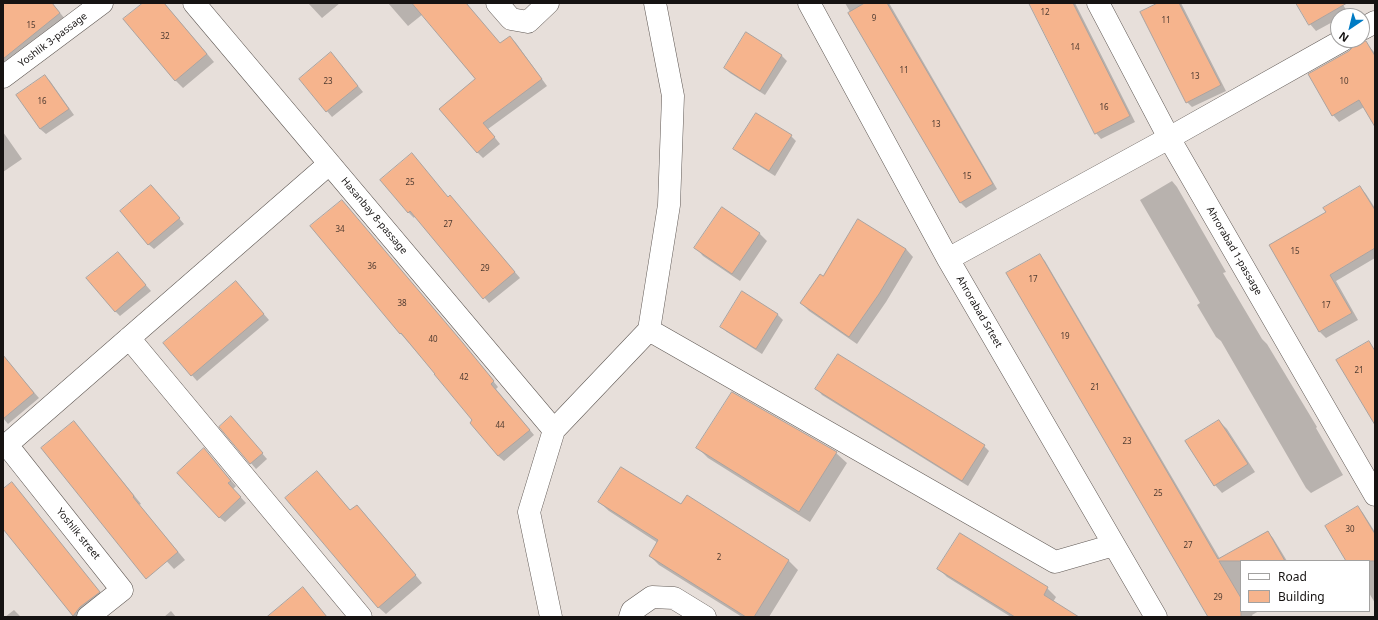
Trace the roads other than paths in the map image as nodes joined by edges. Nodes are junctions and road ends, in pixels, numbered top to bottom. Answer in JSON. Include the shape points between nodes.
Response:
{"nodes":[{"id":1,"x":102,"y":3,"type":"edge"},
{"id":2,"x":194,"y":3,"type":"edge"},
{"id":3,"x":497,"y":3,"type":"edge"},
{"id":4,"x":548,"y":3,"type":"edge"},
{"id":5,"x":655,"y":3,"type":"edge"},
{"id":6,"x":809,"y":3,"type":"edge"},
{"id":7,"x":1098,"y":3,"type":"edge"},
{"id":8,"x":1330,"y":47,"type":"edge"},
{"id":9,"x":3,"y":77,"type":"edge"},
{"id":10,"x":1169,"y":138,"type":"junction"},
{"id":11,"x":330,"y":164,"type":"junction"},
{"id":12,"x":948,"y":259,"type":"junction"},
{"id":13,"x":649,"y":330,"type":"junction"},
{"id":14,"x":129,"y":338,"type":"junction"},
{"id":15,"x":554,"y":430,"type":"junction"},
{"id":16,"x":5,"y":446,"type":"edge"},
{"id":17,"x":1375,"y":495,"type":"edge"},
{"id":18,"x":1114,"y":545,"type":"junction"},
{"id":19,"x":88,"y":617,"type":"edge"},
{"id":20,"x":361,"y":617,"type":"edge"},
{"id":21,"x":550,"y":617,"type":"edge"},
{"id":22,"x":630,"y":617,"type":"edge"},
{"id":23,"x":705,"y":617,"type":"edge"},
{"id":24,"x":1156,"y":617,"type":"edge"}],
"edges":[{"from":1,"to":9,"type":"street","name":"Yoshlik 3-passage"},
{"from":2,"to":11,"type":"street","name":"Hasanbay 8-passage"},
{"from":3,"to":4,"type":"street","via":[[511,19],[528,22]]},
{"from":5,"to":13,"type":"street","via":[[672,96],[669,205]]},
{"from":6,"to":12,"type":"street","name":"Ahrorabad Srteet"},
{"from":7,"to":10,"type":"street","name":"Ahrorabad 1-passage"},
{"from":8,"to":10,"type":"street"},
{"from":10,"to":12,"type":"street"},
{"from":10,"to":17,"type":"street","name":"Ahrorabad 1-passage"},
{"from":11,"to":14,"type":"street"},
{"from":11,"to":15,"type":"street","name":"Hasanbay 8-passage"},
{"from":12,"to":18,"type":"street","name":"Ahrorabad Srteet"},
{"from":13,"to":15,"type":"street"},
{"from":13,"to":18,"type":"street","via":[[1054,562]]},
{"from":14,"to":16,"type":"street"},
{"from":14,"to":20,"type":"street"},
{"from":15,"to":21,"type":"street","via":[[529,512]]},
{"from":16,"to":19,"type":"street","name":"Yoshlik street","via":[[122,590]]},
{"from":18,"to":24,"type":"street","name":"Ahrorabad Srteet"},
{"from":22,"to":23,"type":"street","via":[[632,611],[652,597],[674,598]]}]}
